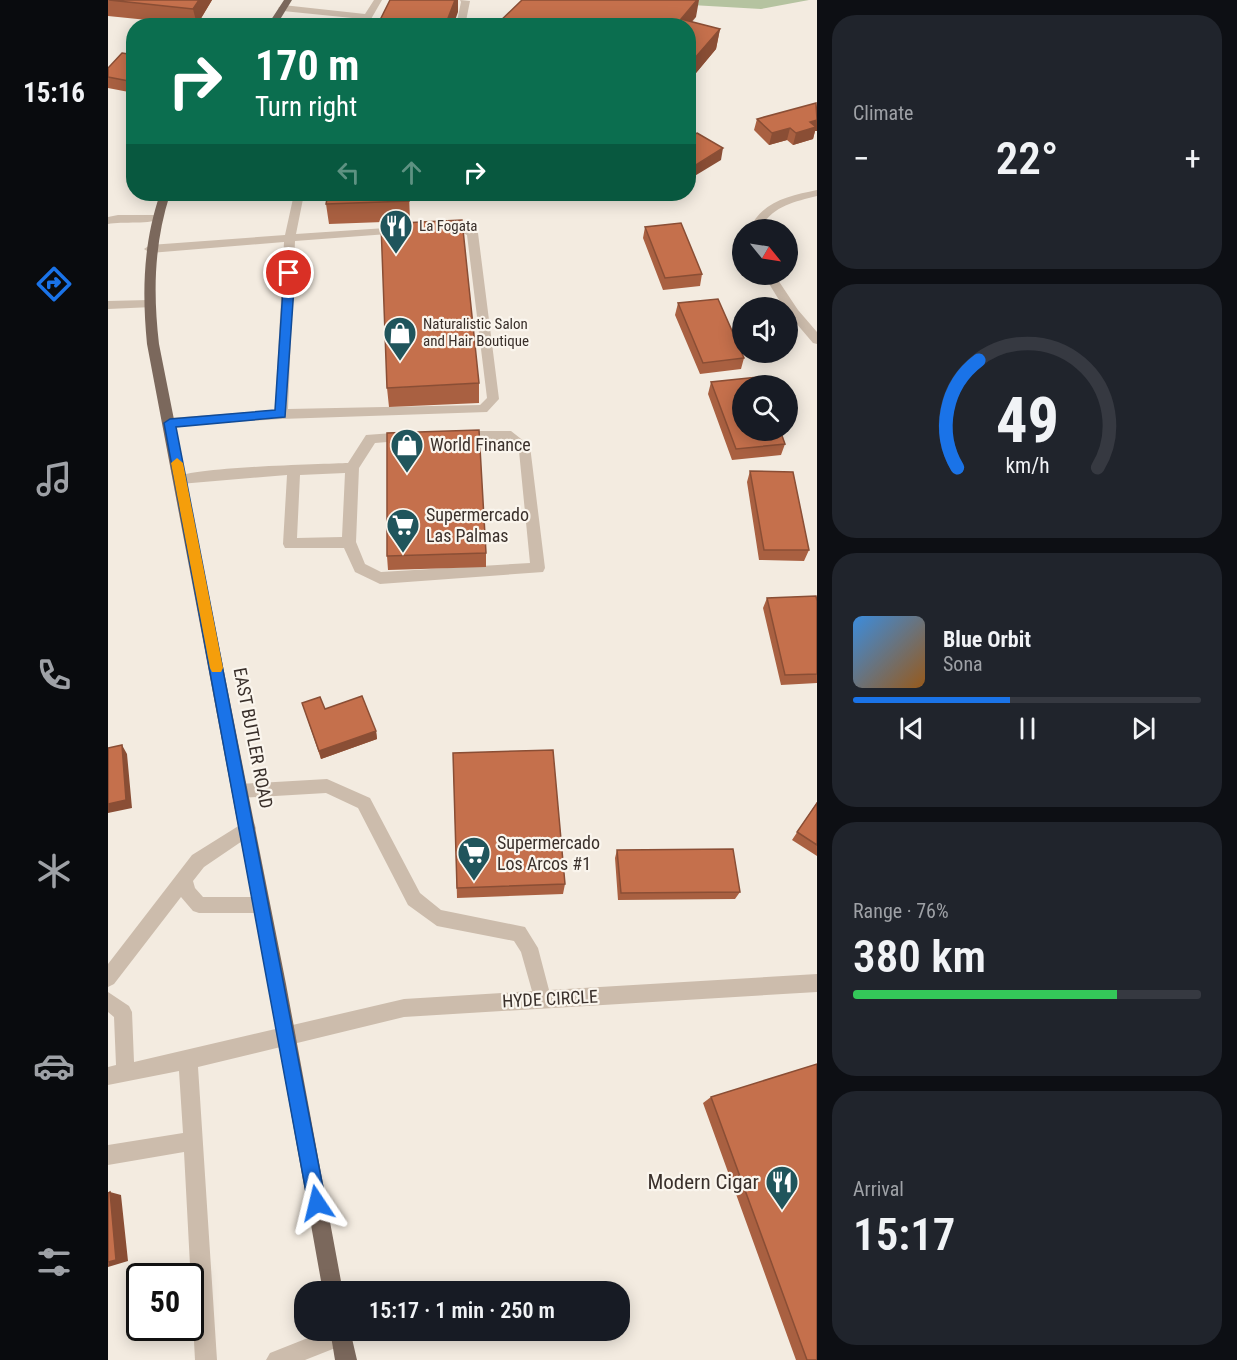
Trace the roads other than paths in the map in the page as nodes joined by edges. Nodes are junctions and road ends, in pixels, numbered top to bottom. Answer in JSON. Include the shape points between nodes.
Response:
{"nodes":[{"id":1,"x":378,"y":0,"type":"edge"},
{"id":2,"x":464,"y":0,"type":"edge"},
{"id":3,"x":286,"y":4,"type":"edge"},
{"id":4,"x":276,"y":18,"type":"edge"},
{"id":5,"x":350,"y":18,"type":"edge"},
{"id":6,"x":366,"y":18,"type":"edge"},
{"id":7,"x":462,"y":18,"type":"edge"},
{"id":8,"x":817,"y":192,"type":"edge"},
{"id":9,"x":162,"y":201,"type":"edge"},
{"id":10,"x":298,"y":201,"type":"edge"},
{"id":11,"x":156,"y":218,"type":"junction"},
{"id":12,"x":759,"y":219,"type":"edge"},
{"id":13,"x":108,"y":221,"type":"edge"},
{"id":14,"x":290,"y":239,"type":"junction"},
{"id":15,"x":150,"y":249,"type":"junction"},
{"id":16,"x":775,"y":285,"type":"edge"},
{"id":17,"x":149,"y":304,"type":"junction"},
{"id":18,"x":108,"y":305,"type":"edge"},
{"id":19,"x":817,"y":340,"type":"edge"},
{"id":20,"x":280,"y":414,"type":"junction"},
{"id":21,"x":170,"y":423,"type":"junction"},
{"id":22,"x":451,"y":436,"type":"edge"},
{"id":23,"x":417,"y":437,"type":"edge"},
{"id":24,"x":352,"y":468,"type":"junction"},
{"id":25,"x":294,"y":470,"type":"junction"},
{"id":26,"x":180,"y":479,"type":"junction"},
{"id":27,"x":349,"y":542,"type":"junction"},
{"id":28,"x":240,"y":790,"type":"junction"},
{"id":29,"x":248,"y":828,"type":"junction"},
{"id":30,"x":184,"y":881,"type":"junction"},
{"id":31,"x":262,"y":905,"type":"junction"},
{"id":32,"x":108,"y":978,"type":"edge"},
{"id":33,"x":817,"y":983,"type":"edge"},
{"id":34,"x":543,"y":999,"type":"junction"},
{"id":35,"x":108,"y":1001,"type":"edge"},
{"id":36,"x":287,"y":1036,"type":"junction"},
{"id":37,"x":188,"y":1059,"type":"junction"},
{"id":38,"x":116,"y":1075,"type":"edge"},
{"id":39,"x":193,"y":1142,"type":"junction"},
{"id":40,"x":108,"y":1155,"type":"edge"},
{"id":41,"x":331,"y":1281,"type":"edge"},
{"id":42,"x":322,"y":1341,"type":"edge"},
{"id":43,"x":342,"y":1341,"type":"edge"},
{"id":44,"x":206,"y":1360,"type":"edge"},
{"id":45,"x":277,"y":1360,"type":"edge"},
{"id":46,"x":346,"y":1360,"type":"edge"}],
"edges":[{"from":1,"to":6,"type":"street"},
{"from":2,"to":7,"type":"street"},
{"from":3,"to":4,"type":"main road"},
{"from":3,"to":5,"type":"street"},
{"from":8,"to":12,"type":"street","via":[[784,201]]},
{"from":9,"to":11,"type":"main road","name":"EAST BUTLER ROAD"},
{"from":10,"to":14,"type":"street"},
{"from":11,"to":13,"type":"street"},
{"from":11,"to":15,"type":"main road","name":"EAST BUTLER ROAD"},
{"from":14,"to":15,"type":"street"},
{"from":14,"to":20,"type":"street"},
{"from":14,"to":20,"type":"street","via":[[461,226],[472,232],[493,399],[483,409]]},
{"from":15,"to":17,"type":"main road","name":"EAST BUTLER ROAD"},
{"from":16,"to":19,"type":"street"},
{"from":17,"to":18,"type":"street"},
{"from":17,"to":21,"type":"main road","name":"EAST BUTLER ROAD","via":[[153,344]]},
{"from":20,"to":21,"type":"street"},
{"from":21,"to":26,"type":"main road","name":"EAST BUTLER ROAD"},
{"from":22,"to":27,"type":"street","via":[[511,436],[525,449],[538,568],[380,578],[360,568]]},
{"from":23,"to":24,"type":"street","via":[[371,438]]},
{"from":24,"to":25,"type":"street"},
{"from":24,"to":27,"type":"street"},
{"from":25,"to":26,"type":"street"},
{"from":25,"to":27,"type":"street","via":[[290,544]]},
{"from":26,"to":28,"type":"main road","name":"EAST BUTLER ROAD"},
{"from":28,"to":29,"type":"main road","name":"EAST BUTLER ROAD"},
{"from":28,"to":34,"type":"street","via":[[327,786],[364,803],[414,899],[437,918],[519,933],[529,948]]},
{"from":29,"to":30,"type":"street","via":[[198,861]]},
{"from":29,"to":31,"type":"main road","name":"EAST BUTLER ROAD"},
{"from":30,"to":31,"type":"street","via":[[199,905]]},
{"from":30,"to":32,"type":"street"},
{"from":31,"to":36,"type":"main road","name":"EAST BUTLER ROAD"},
{"from":33,"to":34,"type":"street","name":"HYDE CIRCLE"},
{"from":34,"to":36,"type":"street","name":"HYDE CIRCLE","via":[[404,1008]]},
{"from":35,"to":38,"type":"street","via":[[123,1012]]},
{"from":36,"to":37,"type":"street","name":"HYDE CIRCLE"},
{"from":36,"to":41,"type":"main road","name":"EAST BUTLER ROAD"},
{"from":37,"to":38,"type":"street","name":"HYDE CIRCLE"},
{"from":37,"to":39,"type":"street"},
{"from":39,"to":40,"type":"street"},
{"from":39,"to":44,"type":"street"},
{"from":42,"to":45,"type":"street"},
{"from":43,"to":46,"type":"main road"}]}
